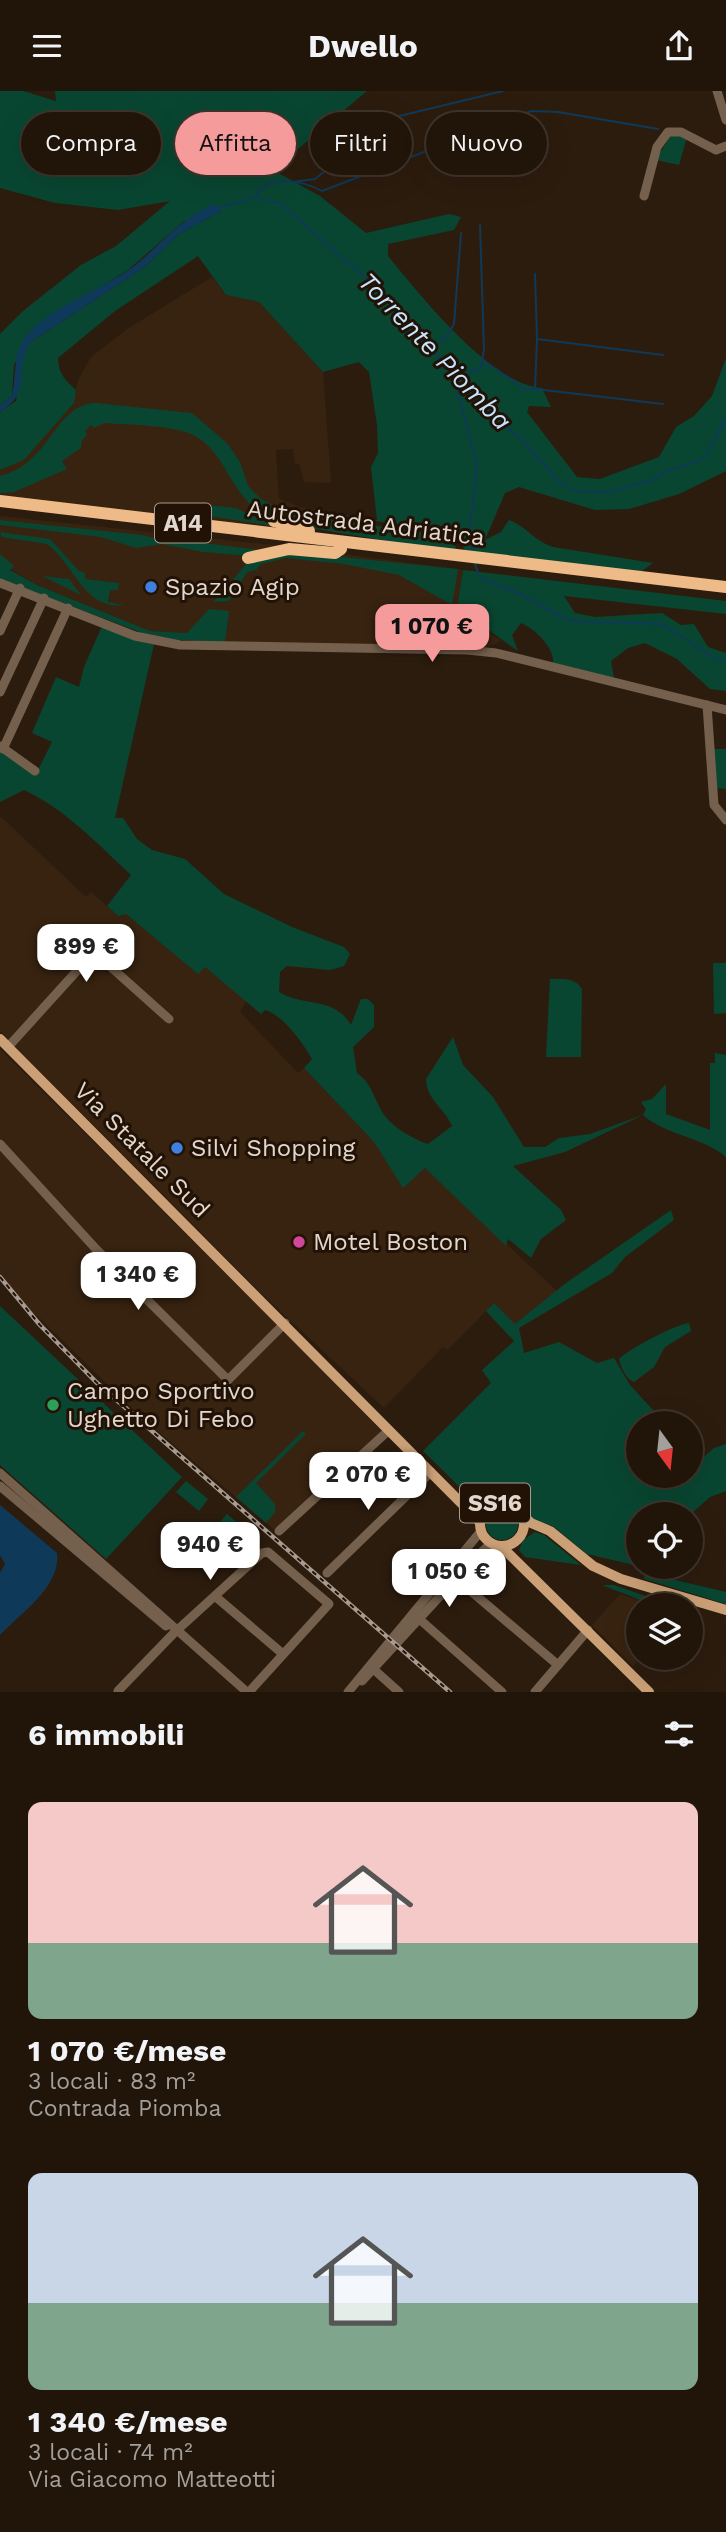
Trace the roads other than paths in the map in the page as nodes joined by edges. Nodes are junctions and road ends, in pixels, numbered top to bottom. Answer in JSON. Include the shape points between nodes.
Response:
{"nodes":[{"id":1,"x":717,"y":91,"type":"edge"},
{"id":2,"x":726,"y":120,"type":"edge"},
{"id":3,"x":726,"y":146,"type":"edge"},
{"id":4,"x":644,"y":196,"type":"dead end"},
{"id":5,"x":1,"y":496,"type":"edge"},
{"id":6,"x":0,"y":509,"type":"edge"},
{"id":7,"x":274,"y":521,"type":"dead end"},
{"id":8,"x":366,"y":545,"type":"junction"},
{"id":9,"x":341,"y":549,"type":"junction"},
{"id":10,"x":248,"y":558,"type":"dead end"},
{"id":11,"x":565,"y":572,"type":"junction"},
{"id":12,"x":0,"y":583,"type":"edge"},
{"id":13,"x":726,"y":587,"type":"edge"},
{"id":14,"x":20,"y":588,"type":"junction"},
{"id":15,"x":726,"y":595,"type":"edge"},
{"id":16,"x":44,"y":598,"type":"junction"},
{"id":17,"x":68,"y":608,"type":"junction"},
{"id":18,"x":0,"y":631,"type":"edge"},
{"id":19,"x":0,"y":692,"type":"edge"},
{"id":20,"x":707,"y":705,"type":"junction"},
{"id":21,"x":726,"y":710,"type":"edge"},
{"id":22,"x":1,"y":748,"type":"edge"},
{"id":23,"x":34,"y":771,"type":"dead end"},
{"id":24,"x":726,"y":820,"type":"edge"},
{"id":25,"x":169,"y":1019,"type":"dead end"},
{"id":26,"x":2,"y":1042,"type":"edge"},
{"id":27,"x":0,"y":1144,"type":"edge"},
{"id":28,"x":285,"y":1323,"type":"junction"},
{"id":29,"x":389,"y":1430,"type":"junction"},
{"id":30,"x":430,"y":1472,"type":"junction"},
{"id":31,"x":0,"y":1473,"type":"edge"},
{"id":32,"x":0,"y":1486,"type":"edge"},
{"id":33,"x":460,"y":1501,"type":"junction"},
{"id":34,"x":488,"y":1507,"type":"junction"},
{"id":35,"x":522,"y":1515,"type":"junction"},
{"id":36,"x":47,"y":1520,"type":"junction"},
{"id":37,"x":481,"y":1527,"type":"junction"},
{"id":38,"x":546,"y":1528,"type":"junction"},
{"id":39,"x":279,"y":1531,"type":"dead end"},
{"id":40,"x":519,"y":1538,"type":"junction"},
{"id":41,"x":499,"y":1546,"type":"junction"},
{"id":42,"x":528,"y":1570,"type":"junction"},
{"id":43,"x":327,"y":1573,"type":"dead end"},
{"id":44,"x":452,"y":1575,"type":"junction"},
{"id":45,"x":216,"y":1597,"type":"junction"},
{"id":46,"x":726,"y":1610,"type":"edge"},
{"id":47,"x":417,"y":1617,"type":"junction"},
{"id":48,"x":588,"y":1630,"type":"junction"},
{"id":49,"x":177,"y":1631,"type":"junction"},
{"id":50,"x":283,"y":1654,"type":"junction"},
{"id":51,"x":558,"y":1665,"type":"junction"},
{"id":52,"x":371,"y":1668,"type":"junction"},
{"id":53,"x":118,"y":1691,"type":"edge"},
{"id":54,"x":248,"y":1692,"type":"edge"},
{"id":55,"x":349,"y":1692,"type":"edge"},
{"id":56,"x":398,"y":1692,"type":"edge"},
{"id":57,"x":502,"y":1692,"type":"edge"},
{"id":58,"x":535,"y":1692,"type":"edge"},
{"id":59,"x":649,"y":1692,"type":"edge"}],
"edges":[{"from":1,"to":2,"type":"street"},
{"from":3,"to":4,"type":"street","via":[[716,149],[681,132],[668,132],[657,147]]},
{"from":5,"to":8,"type":"highway","name":"Autostrada Adriatica","number":"A14"},
{"from":6,"to":9,"type":"highway","name":"Autostrada Adriatica","number":"A14"},
{"from":7,"to":8,"type":"highway","via":[[356,538]]},
{"from":8,"to":11,"type":"highway","name":"Autostrada Adriatica","number":"A14"},
{"from":9,"to":10,"type":"highway","via":[[335,553],[283,549]]},
{"from":9,"to":11,"type":"highway","name":"Autostrada Adriatica","number":"A14"},
{"from":11,"to":13,"type":"highway","name":"Autostrada Adriatica","number":"A14"},
{"from":11,"to":15,"type":"highway","name":"Autostrada Adriatica","number":"A14"},
{"from":12,"to":14,"type":"street"},
{"from":14,"to":16,"type":"street"},
{"from":14,"to":18,"type":"street"},
{"from":16,"to":17,"type":"street"},
{"from":16,"to":19,"type":"street"},
{"from":17,"to":20,"type":"street","via":[[135,636],[180,645],[496,653]]},
{"from":17,"to":22,"type":"street"},
{"from":20,"to":21,"type":"street"},
{"from":20,"to":24,"type":"street","via":[[714,805]]},
{"from":22,"to":23,"type":"street"},
{"from":25,"to":26,"type":"street","via":[[94,953]]},
{"from":26,"to":28,"type":"main road","name":"Via Statale Sud","number":"SS16"},
{"from":27,"to":28,"type":"street","via":[[96,1249],[228,1380]]},
{"from":28,"to":29,"type":"main road","name":"Via Statale Sud","number":"SS16"},
{"from":29,"to":30,"type":"main road","name":"Via Statale Sud","number":"SS16"},
{"from":29,"to":39,"type":"street"},
{"from":30,"to":33,"type":"main road","name":"Via Statale Sud","number":"SS16"},
{"from":30,"to":43,"type":"street"},
{"from":31,"to":36,"type":"street"},
{"from":32,"to":36,"type":"street"},
{"from":33,"to":34,"type":"main road","number":"SS16","via":[[473,1508]]},
{"from":33,"to":37,"type":"main road","name":"Via Statale Sud","number":"SS16"},
{"from":34,"to":35,"type":"main road","number":"SS16","via":[[507,1503]]},
{"from":34,"to":37,"type":"main road","number":"SS16"},
{"from":35,"to":38,"type":"main road"},
{"from":35,"to":40,"type":"main road","number":"SS16"},
{"from":36,"to":49,"type":"street"},
{"from":37,"to":41,"type":"main road","number":"SS16","via":[[487,1540]]},
{"from":37,"to":44,"type":"street"},
{"from":38,"to":40,"type":"main road"},
{"from":38,"to":46,"type":"main road","via":[[593,1566],[621,1579]]},
{"from":40,"to":41,"type":"main road","number":"SS16"},
{"from":40,"to":42,"type":"main road","number":"SS16","via":[[518,1555]]},
{"from":41,"to":42,"type":"main road","number":"SS16"},
{"from":41,"to":44,"type":"street","via":[[483,1550]]},
{"from":42,"to":48,"type":"main road","number":"SS16"},
{"from":44,"to":47,"type":"street"},
{"from":44,"to":51,"type":"street"},
{"from":45,"to":49,"type":"street"},
{"from":45,"to":50,"type":"street"},
{"from":45,"to":50,"type":"street","via":[[268,1552],[329,1604]]},
{"from":47,"to":52,"type":"street"},
{"from":47,"to":57,"type":"street"},
{"from":48,"to":51,"type":"street"},
{"from":48,"to":59,"type":"main road","number":"SS16"},
{"from":49,"to":53,"type":"street"},
{"from":49,"to":54,"type":"street"},
{"from":50,"to":54,"type":"street"},
{"from":51,"to":58,"type":"street"},
{"from":52,"to":55,"type":"street"},
{"from":52,"to":56,"type":"street"}]}
